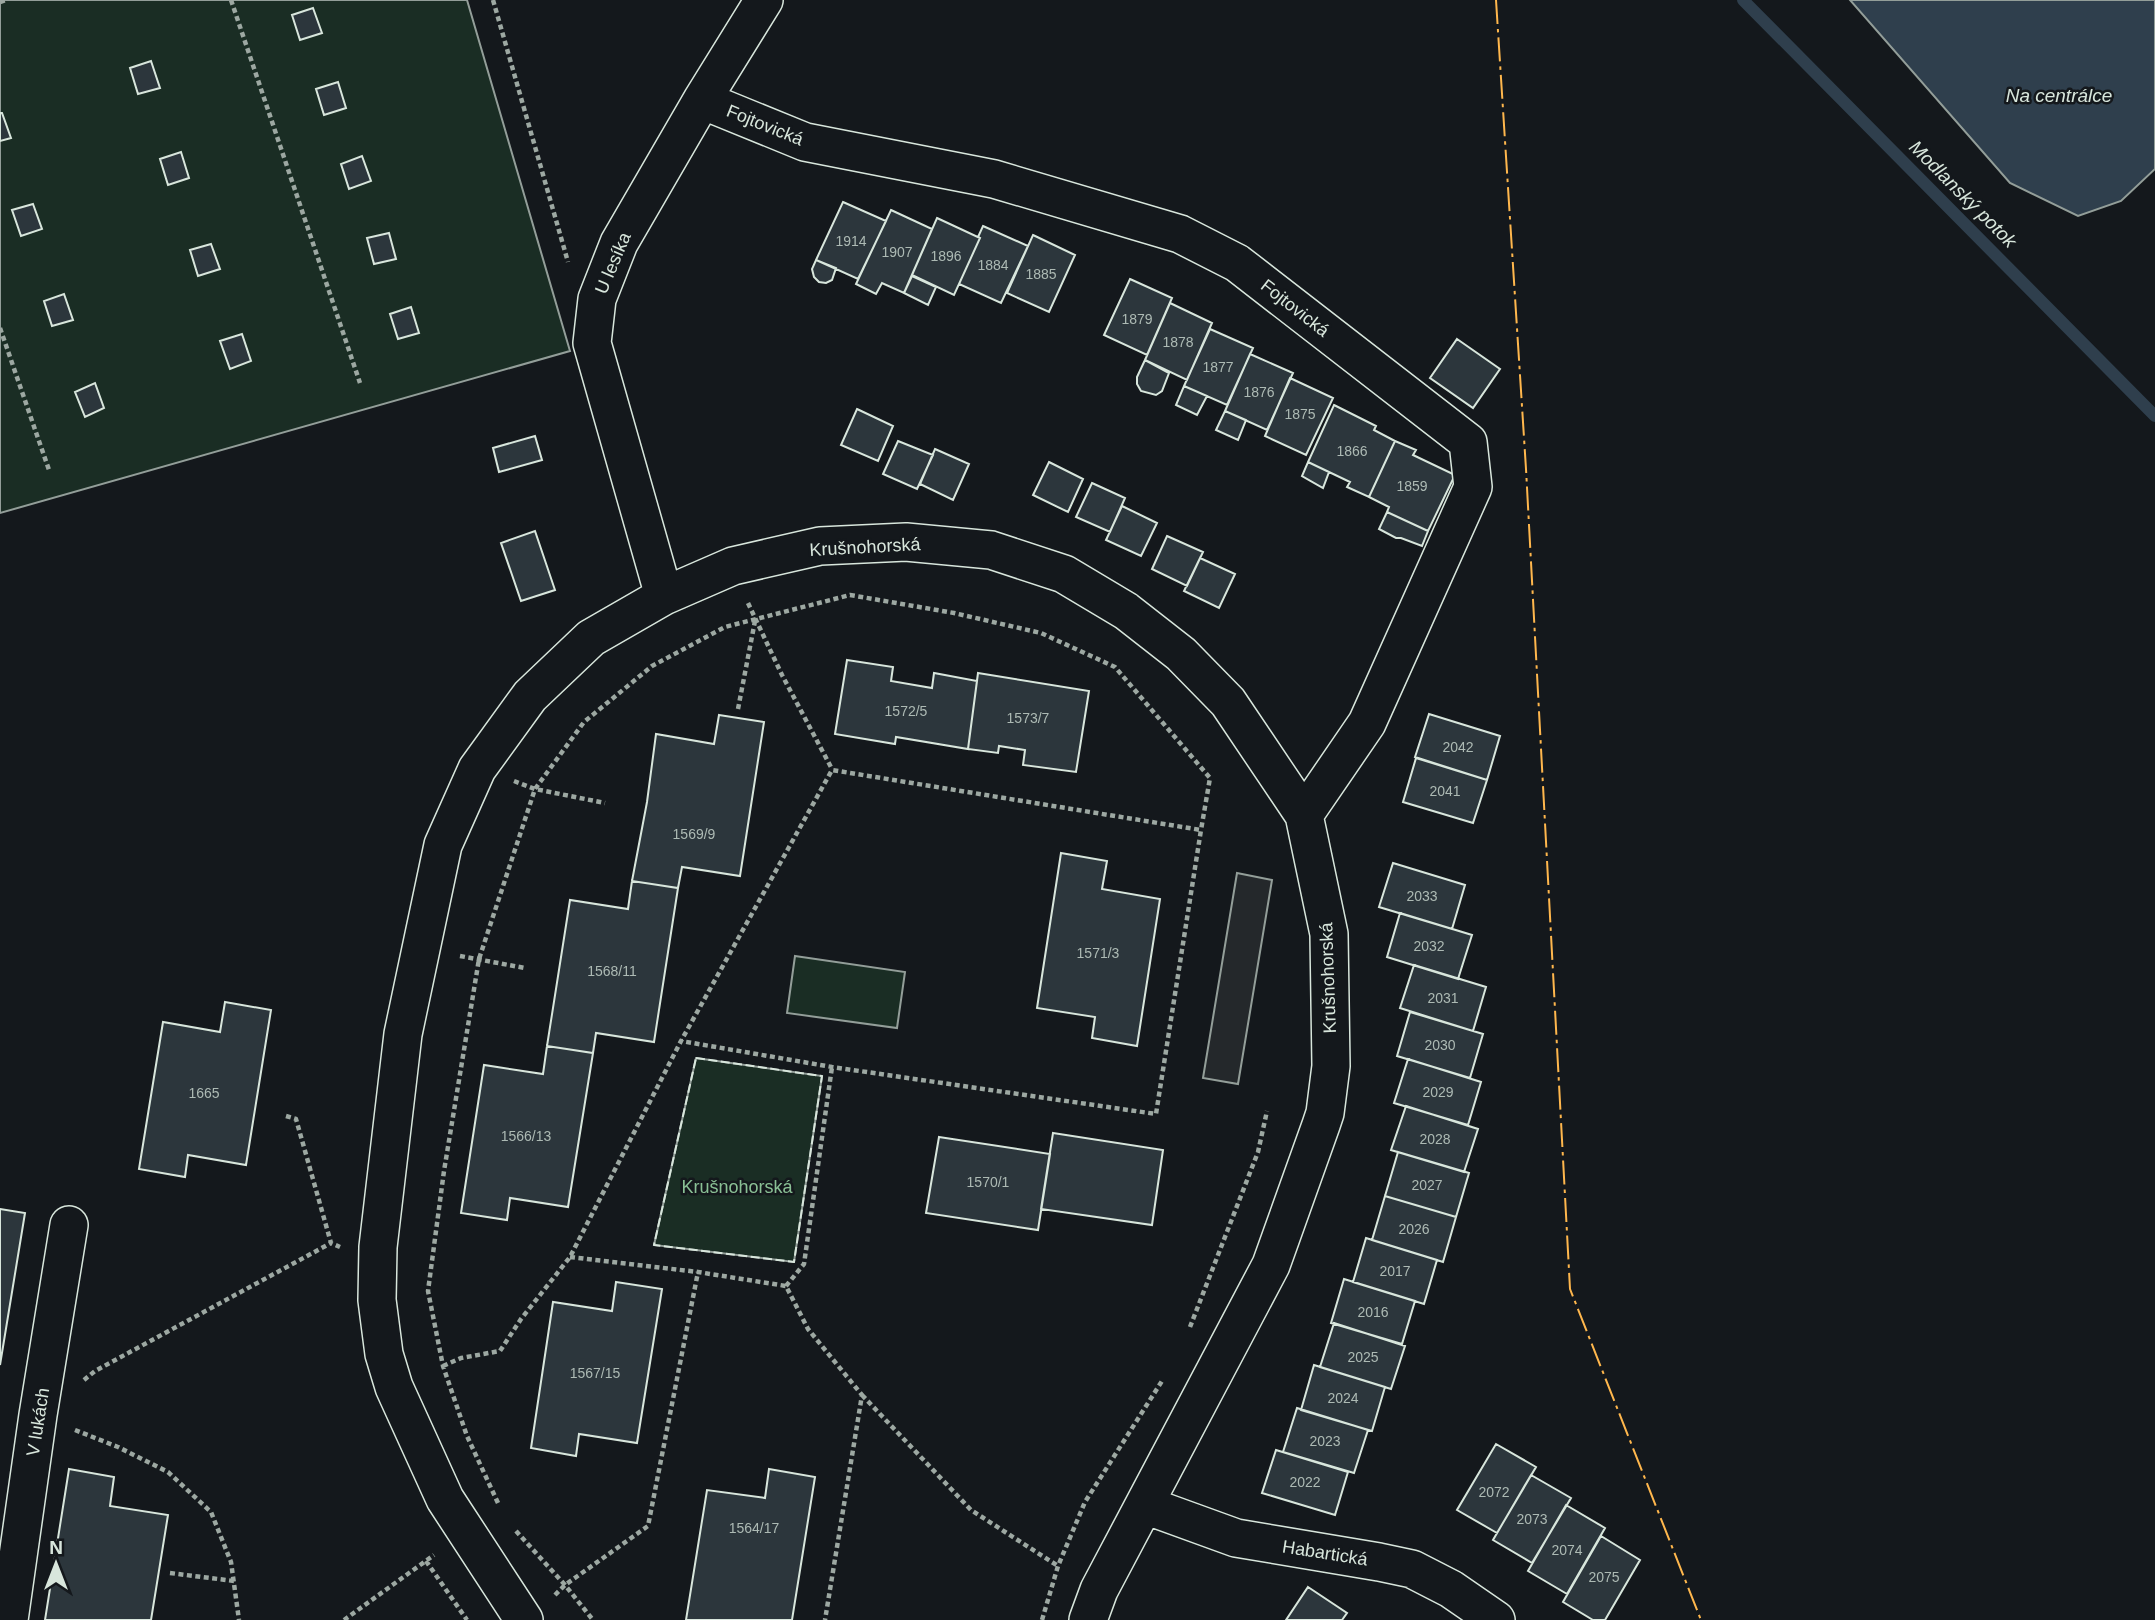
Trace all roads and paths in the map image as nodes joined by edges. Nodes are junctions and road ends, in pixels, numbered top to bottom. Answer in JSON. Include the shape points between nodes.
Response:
{"nodes":[{"id":1,"x":6,"y":0,"type":"edge"},
{"id":2,"x":231,"y":0,"type":"edge"},
{"id":3,"x":493,"y":0,"type":"edge"},
{"id":4,"x":764,"y":0,"type":"edge"},
{"id":5,"x":0,"y":2,"type":"edge"},
{"id":6,"x":702,"y":100,"type":"junction"},
{"id":7,"x":569,"y":264,"type":"dead end"},
{"id":8,"x":0,"y":327,"type":"edge"},
{"id":9,"x":360,"y":383,"type":"dead end"},
{"id":10,"x":49,"y":470,"type":"dead end"},
{"id":11,"x":733,"y":566,"type":"junction"},
{"id":12,"x":664,"y":596,"type":"junction"},
{"id":13,"x":755,"y":620,"type":"junction"},
{"id":14,"x":738,"y":709,"type":"dead end"},
{"id":15,"x":477,"y":769,"type":"junction"},
{"id":16,"x":832,"y":770,"type":"junction"},
{"id":17,"x":535,"y":789,"type":"junction"},
{"id":18,"x":605,"y":803,"type":"dead end"},
{"id":19,"x":1304,"y":815,"type":"junction"},
{"id":20,"x":1201,"y":830,"type":"junction"},
{"id":21,"x":421,"y":950,"type":"junction"},
{"id":22,"x":479,"y":959,"type":"junction"},
{"id":23,"x":525,"y":968,"type":"dead end"},
{"id":24,"x":681,"y":1041,"type":"junction"},
{"id":25,"x":832,"y":1067,"type":"junction"},
{"id":26,"x":1267,"y":1111,"type":"dead end"},
{"id":27,"x":286,"y":1116,"type":"dead end"},
{"id":28,"x":69,"y":1225,"type":"dead end"},
{"id":29,"x":570,"y":1257,"type":"junction"},
{"id":30,"x":698,"y":1272,"type":"junction"},
{"id":31,"x":786,"y":1286,"type":"junction"},
{"id":32,"x":1190,"y":1328,"type":"dead end"},
{"id":33,"x":443,"y":1366,"type":"junction"},
{"id":34,"x":1166,"y":1375,"type":"dead end"},
{"id":35,"x":862,"y":1395,"type":"junction"},
{"id":36,"x":38,"y":1415,"type":"junction"},
{"id":37,"x":1145,"y":1505,"type":"junction"},
{"id":38,"x":500,"y":1508,"type":"dead end"},
{"id":39,"x":514,"y":1529,"type":"dead end"},
{"id":40,"x":1058,"y":1566,"type":"junction"},
{"id":41,"x":170,"y":1573,"type":"dead end"},
{"id":42,"x":234,"y":1581,"type":"junction"},
{"id":43,"x":565,"y":1585,"type":"junction"},
{"id":44,"x":536,"y":1611,"type":"edge"},
{"id":45,"x":9,"y":1620,"type":"edge"},
{"id":46,"x":239,"y":1620,"type":"edge"},
{"id":47,"x":344,"y":1620,"type":"edge"},
{"id":48,"x":467,"y":1620,"type":"edge"},
{"id":49,"x":593,"y":1620,"type":"edge"},
{"id":50,"x":825,"y":1620,"type":"edge"},
{"id":51,"x":1042,"y":1620,"type":"edge"},
{"id":52,"x":1088,"y":1620,"type":"edge"},
{"id":53,"x":1496,"y":1620,"type":"edge"}],
"edges":[{"from":1,"to":5,"type":"path"},
{"from":2,"to":9,"type":"path"},
{"from":3,"to":7,"type":"path"},
{"from":4,"to":6,"type":"street","name":"U lesíka"},
{"from":6,"to":12,"type":"street","name":"U lesíka","via":[[619,243],[597,299],[592,343]]},
{"from":6,"to":19,"type":"street","name":"Fojtovická","via":[[805,142],[994,179],[1180,233],[1237,263],[1468,442],[1473,487],[1367,723]]},
{"from":8,"to":10,"type":"path"},
{"from":11,"to":12,"type":"street","name":"Krušnohorská"},
{"from":11,"to":13,"type":"path"},
{"from":11,"to":19,"type":"street","name":"Krušnohorská","via":[[820,546],[906,542],[991,550],[1064,574],[1126,611],[1181,654],[1228,702]]},
{"from":12,"to":15,"type":"street","name":"Krušnohorská","via":[[591,638],[530,696]]},
{"from":13,"to":14,"type":"path"},
{"from":13,"to":16,"type":"path"},
{"from":13,"to":17,"type":"path","via":[[726,627],[652,666],[584,722]]},
{"from":13,"to":20,"type":"path","via":[[850,595],[1041,633],[1115,667],[1210,778]]},
{"from":15,"to":17,"type":"path"},
{"from":15,"to":21,"type":"street","name":"Krušnohorská","via":[[443,845]]},
{"from":16,"to":20,"type":"path"},
{"from":16,"to":24,"type":"path"},
{"from":17,"to":18,"type":"path"},
{"from":17,"to":22,"type":"path"},
{"from":19,"to":37,"type":"street","name":"Krušnohorská","via":[[1329,934],[1331,1066],[1325,1113],[1271,1265]]},
{"from":20,"to":25,"type":"path","via":[[1156,1114]]},
{"from":21,"to":22,"type":"path"},
{"from":21,"to":44,"type":"street","name":"Krušnohorská","via":[[403,1034],[378,1247],[377,1300],[384,1354],[394,1387],[445,1499]]},
{"from":22,"to":23,"type":"path"},
{"from":22,"to":33,"type":"path","via":[[428,1291]]},
{"from":24,"to":25,"type":"path"},
{"from":24,"to":29,"type":"path"},
{"from":25,"to":31,"type":"path","via":[[804,1264]]},
{"from":26,"to":32,"type":"path","via":[[1258,1152]]},
{"from":27,"to":36,"type":"path","via":[[296,1119],[331,1243],[95,1371]]},
{"from":28,"to":36,"type":"street","name":"V lukách"},
{"from":29,"to":30,"type":"path"},
{"from":29,"to":33,"type":"path","via":[[500,1350]]},
{"from":30,"to":31,"type":"path"},
{"from":30,"to":43,"type":"path","via":[[648,1526]]},
{"from":31,"to":35,"type":"path","via":[[808,1329]]},
{"from":33,"to":38,"type":"path","via":[[467,1436]]},
{"from":34,"to":40,"type":"path","via":[[1085,1502]]},
{"from":35,"to":40,"type":"path","via":[[971,1510]]},
{"from":35,"to":50,"type":"path"},
{"from":36,"to":42,"type":"path","via":[[168,1472],[211,1512]]},
{"from":36,"to":45,"type":"street","name":"V lukách"},
{"from":37,"to":52,"type":"street","name":"Krušnohorská"},
{"from":37,"to":53,"type":"street","name":"Habartická","via":[[1236,1538],[1412,1569]]},
{"from":39,"to":43,"type":"path"},
{"from":40,"to":51,"type":"path"},
{"from":41,"to":42,"type":"path"},
{"from":42,"to":46,"type":"path"},
{"from":43,"to":44,"type":"path"},
{"from":43,"to":49,"type":"path"},
{"from":47,"to":48,"type":"path","via":[[426,1561]]}]}
